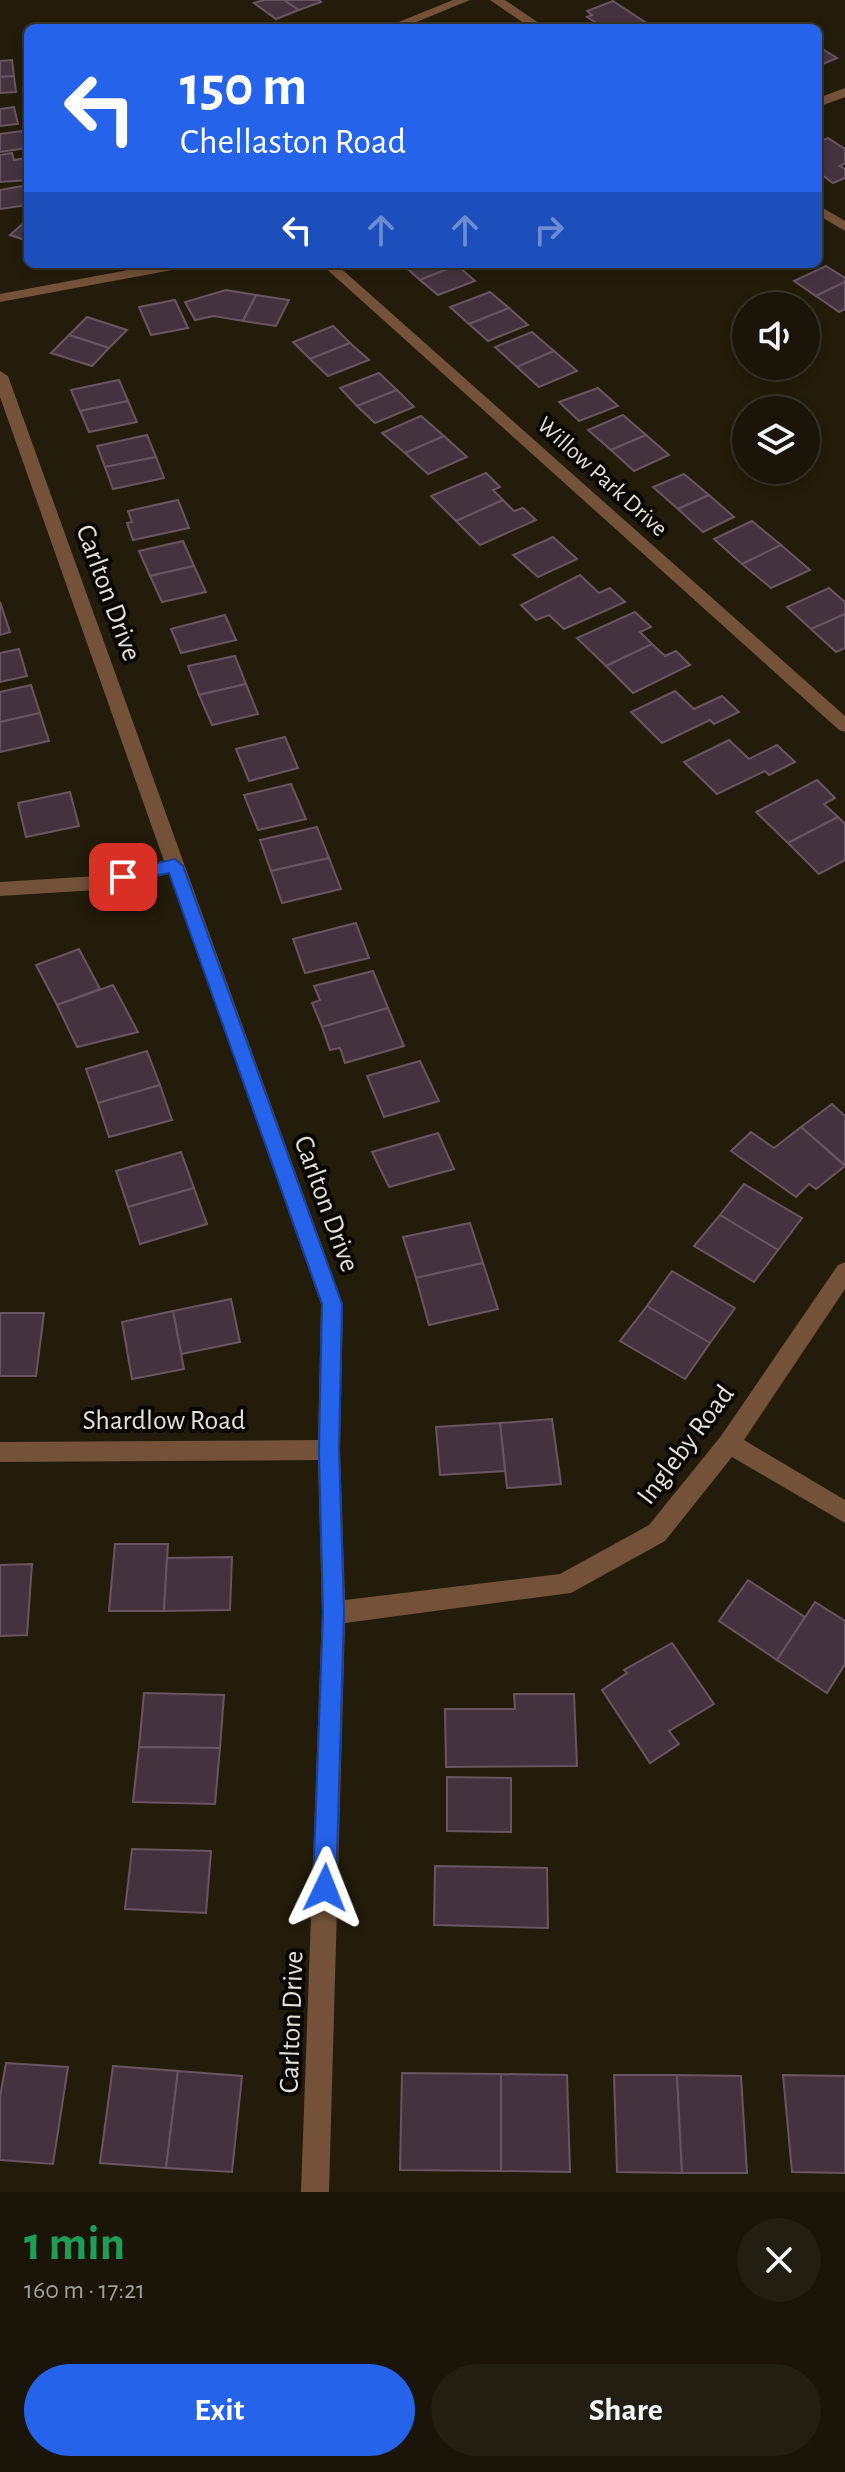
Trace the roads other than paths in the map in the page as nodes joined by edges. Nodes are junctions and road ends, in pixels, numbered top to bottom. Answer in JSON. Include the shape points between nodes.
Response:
{"nodes":[{"id":1,"x":464,"y":0,"type":"edge"},
{"id":2,"x":496,"y":0,"type":"edge"},
{"id":3,"x":401,"y":24,"type":"edge"},
{"id":4,"x":534,"y":24,"type":"edge"},
{"id":5,"x":845,"y":92,"type":"edge"},
{"id":6,"x":822,"y":101,"type":"edge"},
{"id":7,"x":822,"y":212,"type":"edge"},
{"id":8,"x":845,"y":227,"type":"edge"},
{"id":9,"x":161,"y":268,"type":"edge"},
{"id":10,"x":332,"y":268,"type":"edge"},
{"id":11,"x":0,"y":298,"type":"edge"},
{"id":12,"x":0,"y":376,"type":"edge"},
{"id":13,"x":845,"y":726,"type":"edge"},
{"id":14,"x":175,"y":866,"type":"junction"},
{"id":15,"x":0,"y":889,"type":"edge"},
{"id":16,"x":845,"y":1271,"type":"edge"},
{"id":17,"x":729,"y":1443,"type":"junction"},
{"id":18,"x":329,"y":1450,"type":"junction"},
{"id":19,"x":0,"y":1452,"type":"edge"},
{"id":20,"x":845,"y":1512,"type":"edge"},
{"id":21,"x":334,"y":1613,"type":"junction"},
{"id":22,"x":315,"y":2192,"type":"edge"}],
"edges":[{"from":1,"to":3,"type":"street"},
{"from":2,"to":4,"type":"street"},
{"from":5,"to":6,"type":"street"},
{"from":7,"to":8,"type":"street"},
{"from":9,"to":11,"type":"street"},
{"from":10,"to":13,"type":"street","name":"Willow Park Drive"},
{"from":12,"to":14,"type":"street","name":"Carlton Drive"},
{"from":14,"to":15,"type":"street","via":[[97,883]]},
{"from":14,"to":18,"type":"street","name":"Carlton Drive","via":[[332,1304]]},
{"from":16,"to":17,"type":"street","name":"Ingleby Road"},
{"from":17,"to":20,"type":"street"},
{"from":17,"to":21,"type":"street","name":"Ingleby Road","via":[[657,1533],[563,1585]]},
{"from":18,"to":19,"type":"street","name":"Shardlow Road"},
{"from":18,"to":21,"type":"street","name":"Carlton Drive"},
{"from":21,"to":22,"type":"street","name":"Carlton Drive"}]}
